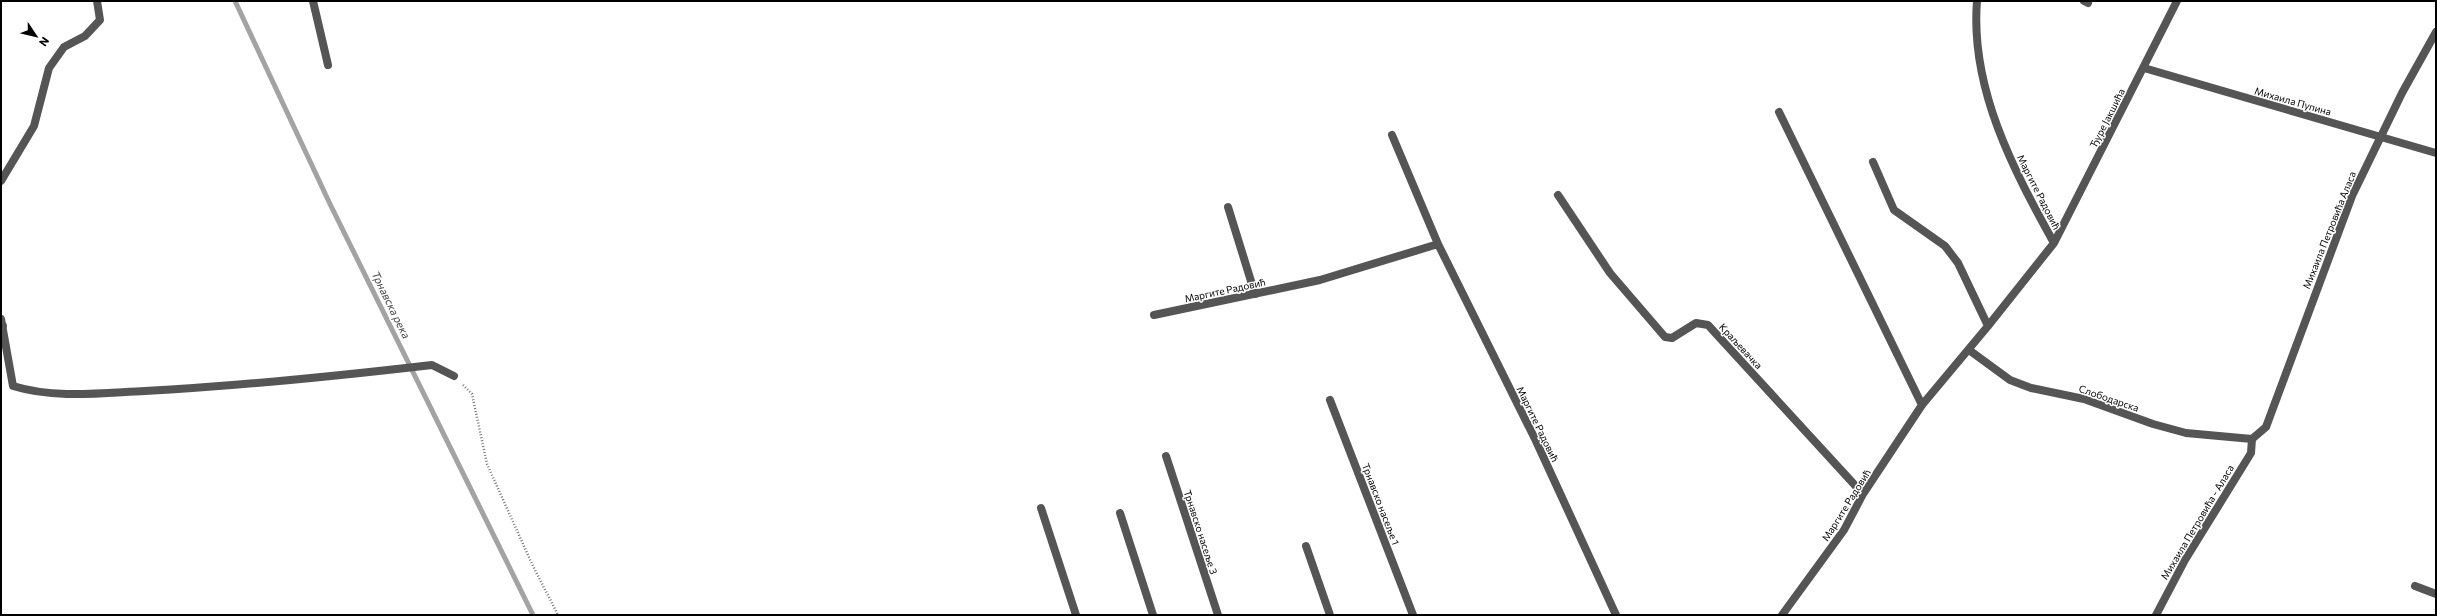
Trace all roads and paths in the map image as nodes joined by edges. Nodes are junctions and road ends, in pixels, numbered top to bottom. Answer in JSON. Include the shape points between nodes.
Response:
{"nodes":[{"id":1,"x":97,"y":1,"type":"edge"},
{"id":2,"x":313,"y":1,"type":"edge"},
{"id":3,"x":1977,"y":1,"type":"edge"},
{"id":4,"x":2177,"y":1,"type":"edge"},
{"id":5,"x":2436,"y":32,"type":"edge"},
{"id":6,"x":328,"y":66,"type":"dead end"},
{"id":7,"x":2144,"y":68,"type":"junction"},
{"id":8,"x":1779,"y":112,"type":"dead end"},
{"id":9,"x":1392,"y":135,"type":"dead end"},
{"id":10,"x":2380,"y":137,"type":"junction"},
{"id":11,"x":2436,"y":153,"type":"edge"},
{"id":12,"x":1873,"y":162,"type":"dead end"},
{"id":13,"x":1,"y":181,"type":"edge"},
{"id":14,"x":1558,"y":195,"type":"dead end"},
{"id":15,"x":1228,"y":207,"type":"dead end"},
{"id":16,"x":2054,"y":243,"type":"junction"},
{"id":17,"x":1438,"y":244,"type":"junction"},
{"id":18,"x":1255,"y":294,"type":"junction"},
{"id":19,"x":1154,"y":315,"type":"dead end"},
{"id":20,"x":2,"y":324,"type":"edge"},
{"id":21,"x":1988,"y":326,"type":"junction"},
{"id":22,"x":1969,"y":350,"type":"junction"},
{"id":23,"x":454,"y":376,"type":"joint"},
{"id":24,"x":1330,"y":400,"type":"dead end"},
{"id":25,"x":1922,"y":405,"type":"junction"},
{"id":26,"x":2252,"y":439,"type":"junction"},
{"id":27,"x":1166,"y":456,"type":"dead end"},
{"id":28,"x":1863,"y":494,"type":"junction"},
{"id":29,"x":1041,"y":508,"type":"dead end"},
{"id":30,"x":1120,"y":513,"type":"dead end"},
{"id":31,"x":1306,"y":546,"type":"dead end"},
{"id":32,"x":2415,"y":586,"type":"dead end"},
{"id":33,"x":2436,"y":594,"type":"edge"},
{"id":34,"x":1784,"y":614,"type":"edge"},
{"id":35,"x":558,"y":615,"type":"edge"},
{"id":36,"x":1076,"y":615,"type":"edge"},
{"id":37,"x":1153,"y":615,"type":"edge"},
{"id":38,"x":1218,"y":615,"type":"edge"},
{"id":39,"x":1330,"y":615,"type":"edge"},
{"id":40,"x":1413,"y":615,"type":"edge"},
{"id":41,"x":1616,"y":615,"type":"edge"},
{"id":42,"x":2156,"y":615,"type":"edge"}],
"edges":[{"from":1,"to":13,"type":"street","via":[[100,20],[85,36],[64,46],[49,68],[34,126]]},
{"from":2,"to":6,"type":"street"},
{"from":3,"to":16,"type":"street","name":"Маргите Радовић","via":[[1978,60],[1994,116],[2017,175]]},
{"from":4,"to":7,"type":"street","name":"Ђуре Јакшића"},
{"from":5,"to":10,"type":"street","name":"Михаила Петровића Аласа"},
{"from":7,"to":10,"type":"street","name":"Михаила Пупина"},
{"from":7,"to":16,"type":"street","name":"Ђуре Јакшића"},
{"from":8,"to":25,"type":"street"},
{"from":9,"to":17,"type":"street","name":"Маргите Радовић"},
{"from":10,"to":11,"type":"street","name":"Михаила Пупина"},
{"from":10,"to":26,"type":"street","name":"Михаила Петровића Аласа","via":[[2352,196],[2266,427]]},
{"from":12,"to":21,"type":"street","via":[[1894,210],[1946,246],[1958,263]]},
{"from":14,"to":28,"type":"street","name":"Краљевачка","via":[[1610,273],[1665,337],[1672,338],[1696,323],[1708,325]]},
{"from":15,"to":18,"type":"street"},
{"from":16,"to":21,"type":"street","name":"Маргите Радовић"},
{"from":17,"to":18,"type":"street","name":"Маргите Радовић","via":[[1320,280]]},
{"from":17,"to":41,"type":"street","name":"Маргите Радовић","via":[[1536,441]]},
{"from":18,"to":19,"type":"street","name":"Маргите Радовић"},
{"from":20,"to":23,"type":"street","via":[[12,386],[33,392],[89,394],[186,389],[432,365]]},
{"from":21,"to":22,"type":"street","name":"Маргите Радовић"},
{"from":22,"to":25,"type":"street","name":"Маргите Радовић"},
{"from":22,"to":26,"type":"street","name":"Слободарска","via":[[2010,380],[2031,388],[2084,399],[2186,433]]},
{"from":23,"to":35,"type":"path","via":[[472,394],[487,464]]},
{"from":24,"to":40,"type":"street","name":"Трнавско насеље 1"},
{"from":25,"to":28,"type":"street","name":"Маргите Радовић"},
{"from":26,"to":42,"type":"street","name":"Михаила Петровића - Аласа","via":[[2251,453],[2185,560]]},
{"from":27,"to":38,"type":"street","name":"Трнавско насеље 3"},
{"from":28,"to":34,"type":"street","name":"Маргите Радовић","via":[[1844,530]]},
{"from":29,"to":36,"type":"street"},
{"from":30,"to":37,"type":"street"},
{"from":31,"to":39,"type":"street"},
{"from":32,"to":33,"type":"street"}]}
